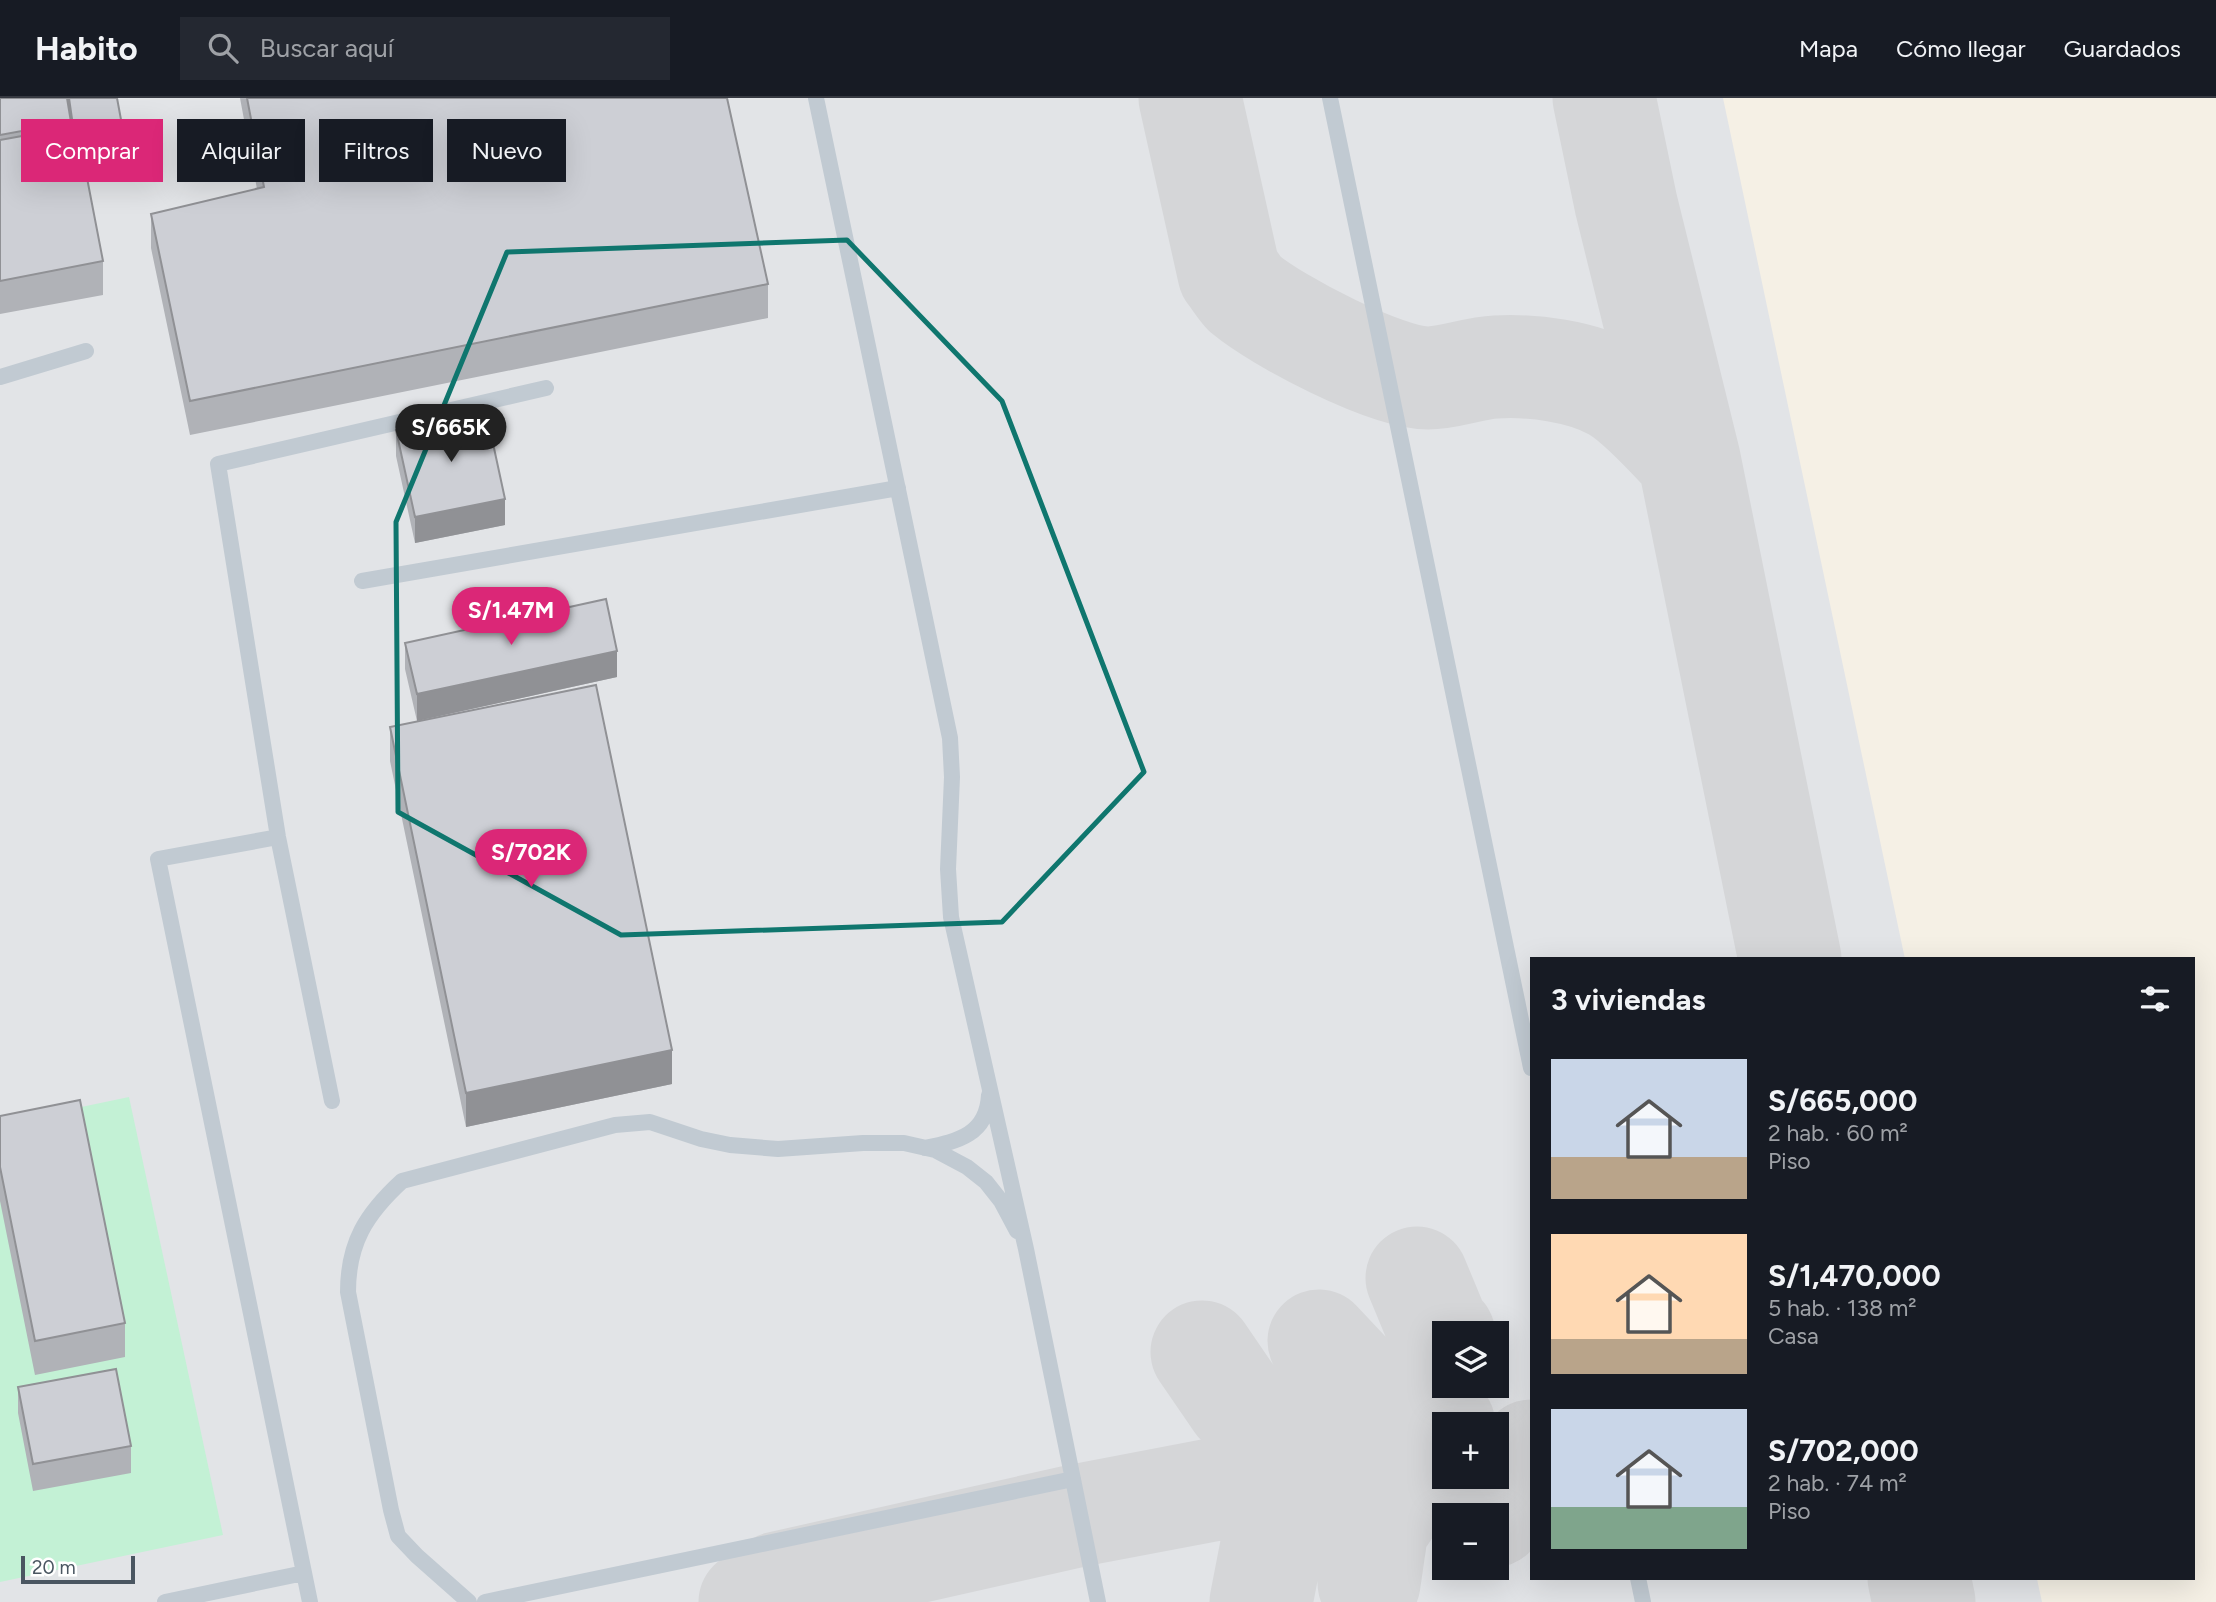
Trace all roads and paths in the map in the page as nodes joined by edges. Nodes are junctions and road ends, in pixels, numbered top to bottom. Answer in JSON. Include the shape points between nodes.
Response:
{"nodes":[{"id":1,"x":816,"y":98,"type":"edge"},
{"id":2,"x":1330,"y":98,"type":"edge"},
{"id":3,"x":86,"y":351,"type":"dead end"},
{"id":4,"x":0,"y":377,"type":"edge"},
{"id":5,"x":546,"y":388,"type":"dead end"},
{"id":6,"x":898,"y":488,"type":"junction"},
{"id":7,"x":362,"y":582,"type":"dead end"},
{"id":8,"x":278,"y":837,"type":"junction"},
{"id":9,"x":1530,"y":1063,"type":"edge"},
{"id":10,"x":990,"y":1086,"type":"junction"},
{"id":11,"x":332,"y":1101,"type":"dead end"},
{"id":12,"x":925,"y":1148,"type":"junction"},
{"id":13,"x":1026,"y":1249,"type":"junction"},
{"id":14,"x":1073,"y":1479,"type":"junction"},
{"id":15,"x":304,"y":1573,"type":"junction"},
{"id":16,"x":1638,"y":1580,"type":"edge"},
{"id":17,"x":165,"y":1602,"type":"edge"},
{"id":18,"x":310,"y":1602,"type":"edge"},
{"id":19,"x":469,"y":1602,"type":"edge"},
{"id":20,"x":485,"y":1602,"type":"edge"},
{"id":21,"x":1098,"y":1602,"type":"edge"},
{"id":22,"x":1643,"y":1602,"type":"edge"}],
"edges":[{"from":1,"to":6,"type":"lane"},
{"from":2,"to":9,"type":"lane"},
{"from":3,"to":4,"type":"lane"},
{"from":5,"to":8,"type":"lane","via":[[218,464]]},
{"from":6,"to":7,"type":"lane"},
{"from":6,"to":10,"type":"lane","via":[[950,738],[951,917]]},
{"from":8,"to":11,"type":"lane"},
{"from":8,"to":15,"type":"lane","via":[[158,859]]},
{"from":10,"to":12,"type":"lane","via":[[989,1109],[977,1128],[960,1139]]},
{"from":10,"to":13,"type":"lane"},
{"from":12,"to":13,"type":"lane","via":[[967,1167],[986,1182]]},
{"from":12,"to":19,"type":"lane","via":[[904,1143],[778,1149],[730,1145],[650,1122],[633,1122],[402,1181],[379,1201],[353,1249],[348,1292],[391,1510],[398,1536]]},
{"from":13,"to":14,"type":"lane"},
{"from":14,"to":20,"type":"lane"},
{"from":14,"to":21,"type":"lane"},
{"from":15,"to":17,"type":"lane"},
{"from":15,"to":18,"type":"lane"},
{"from":16,"to":22,"type":"lane"}]}
